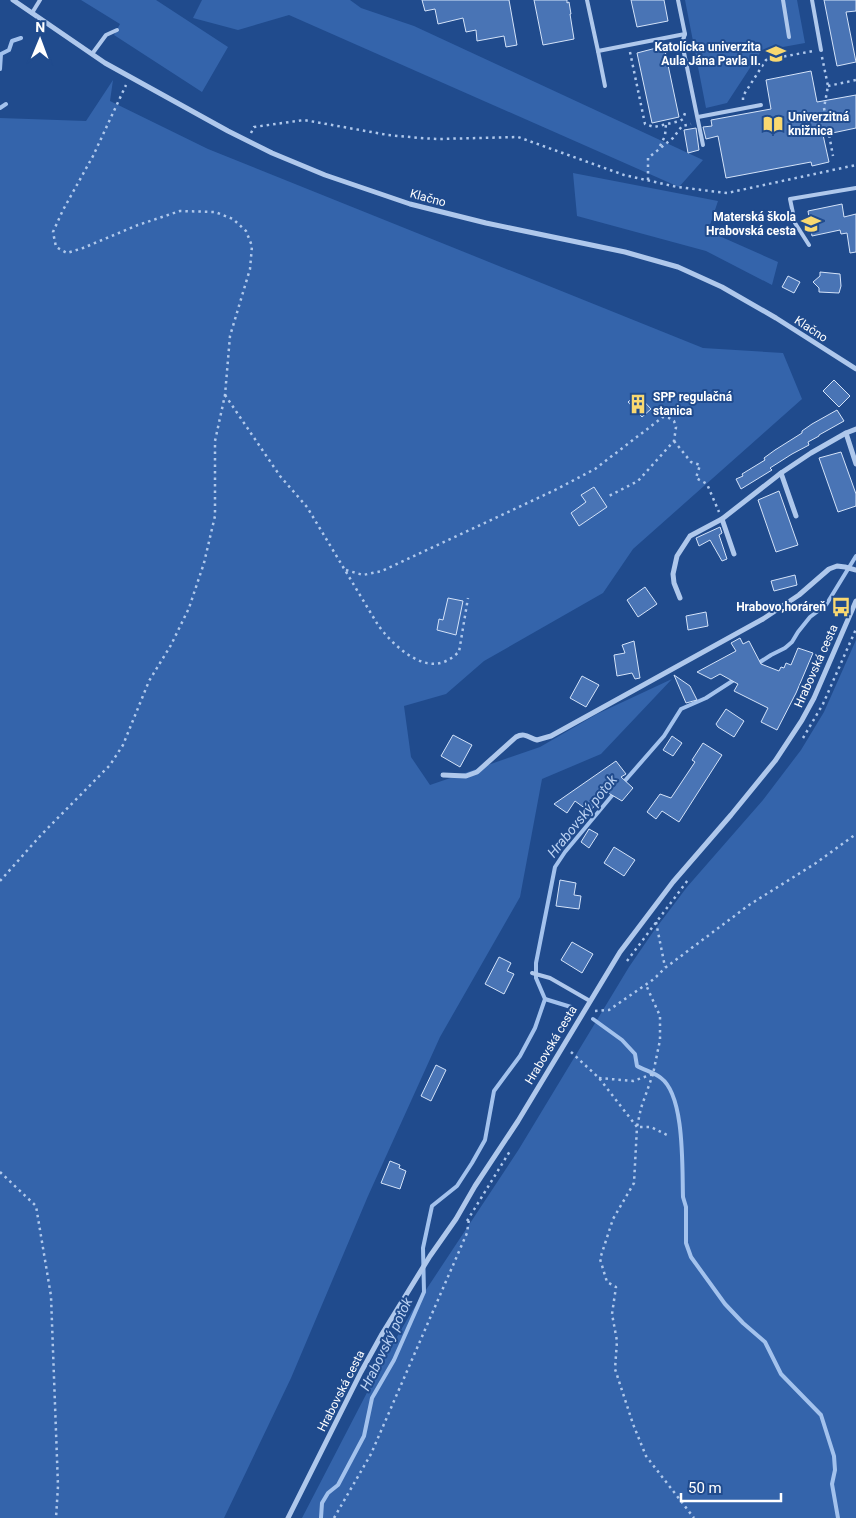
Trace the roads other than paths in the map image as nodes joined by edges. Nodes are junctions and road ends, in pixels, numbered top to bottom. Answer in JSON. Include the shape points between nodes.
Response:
{"nodes":[{"id":1,"x":13,"y":0,"type":"edge"},
{"id":2,"x":40,"y":0,"type":"edge"},
{"id":3,"x":587,"y":0,"type":"edge"},
{"id":4,"x":678,"y":0,"type":"edge"},
{"id":5,"x":782,"y":0,"type":"edge"},
{"id":6,"x":812,"y":0,"type":"edge"},
{"id":7,"x":32,"y":13,"type":"junction"},
{"id":8,"x":117,"y":30,"type":"dead end"},
{"id":9,"x":685,"y":34,"type":"junction"},
{"id":10,"x":789,"y":37,"type":"dead end"},
{"id":11,"x":598,"y":50,"type":"junction"},
{"id":12,"x":821,"y":50,"type":"road end"},
{"id":13,"x":92,"y":54,"type":"junction"},
{"id":14,"x":605,"y":86,"type":"dead end"},
{"id":15,"x":761,"y":106,"type":"dead end"},
{"id":16,"x":698,"y":119,"type":"junction"},
{"id":17,"x":703,"y":145,"type":"dead end"},
{"id":18,"x":856,"y":188,"type":"edge"},
{"id":19,"x":809,"y":245,"type":"dead end"},
{"id":20,"x":856,"y":369,"type":"edge"},
{"id":21,"x":856,"y":430,"type":"edge"},
{"id":22,"x":846,"y":433,"type":"junction"},
{"id":23,"x":856,"y":464,"type":"edge"},
{"id":24,"x":781,"y":473,"type":"junction"},
{"id":25,"x":796,"y":516,"type":"dead end"},
{"id":26,"x":722,"y":520,"type":"junction"},
{"id":27,"x":734,"y":554,"type":"dead end"},
{"id":28,"x":856,"y":570,"type":"edge"},
{"id":29,"x":680,"y":598,"type":"dead end"},
{"id":30,"x":856,"y":601,"type":"edge"},
{"id":31,"x":443,"y":775,"type":"dead end"},
{"id":32,"x":532,"y":973,"type":"dead end"},
{"id":33,"x":590,"y":1001,"type":"junction"},
{"id":34,"x":288,"y":1518,"type":"edge"}],
"edges":[{"from":1,"to":7,"type":"street","name":"Klačno"},
{"from":2,"to":7,"type":"lane"},
{"from":3,"to":11,"type":"lane"},
{"from":4,"to":9,"type":"lane"},
{"from":5,"to":10,"type":"lane"},
{"from":6,"to":12,"type":"lane"},
{"from":7,"to":13,"type":"street","name":"Klačno"},
{"from":8,"to":13,"type":"lane","via":[[106,35]]},
{"from":9,"to":11,"type":"lane"},
{"from":9,"to":16,"type":"lane","via":[[682,43]]},
{"from":11,"to":14,"type":"lane"},
{"from":13,"to":20,"type":"street","name":"Klačno","via":[[248,141],[368,191],[460,217],[625,252],[696,274],[776,318]]},
{"from":15,"to":16,"type":"lane"},
{"from":16,"to":17,"type":"lane"},
{"from":18,"to":19,"type":"lane","via":[[790,199],[794,223]]},
{"from":21,"to":22,"type":"street"},
{"from":22,"to":23,"type":"street"},
{"from":22,"to":24,"type":"street"},
{"from":24,"to":25,"type":"street"},
{"from":24,"to":26,"type":"street"},
{"from":26,"to":27,"type":"street"},
{"from":26,"to":29,"type":"street","via":[[690,536],[677,556],[673,574]]},
{"from":28,"to":31,"type":"street","via":[[837,566],[828,569],[799,595],[764,619],[551,736],[537,740],[520,734],[477,772],[466,776]]},
{"from":30,"to":33,"type":"street","name":"Hrabovská cesta","via":[[814,698],[790,739],[651,909]]},
{"from":32,"to":33,"type":"lane","via":[[550,978]]},
{"from":33,"to":34,"type":"street","name":"Hrabovská cesta","via":[[518,1121],[382,1334]]}]}
